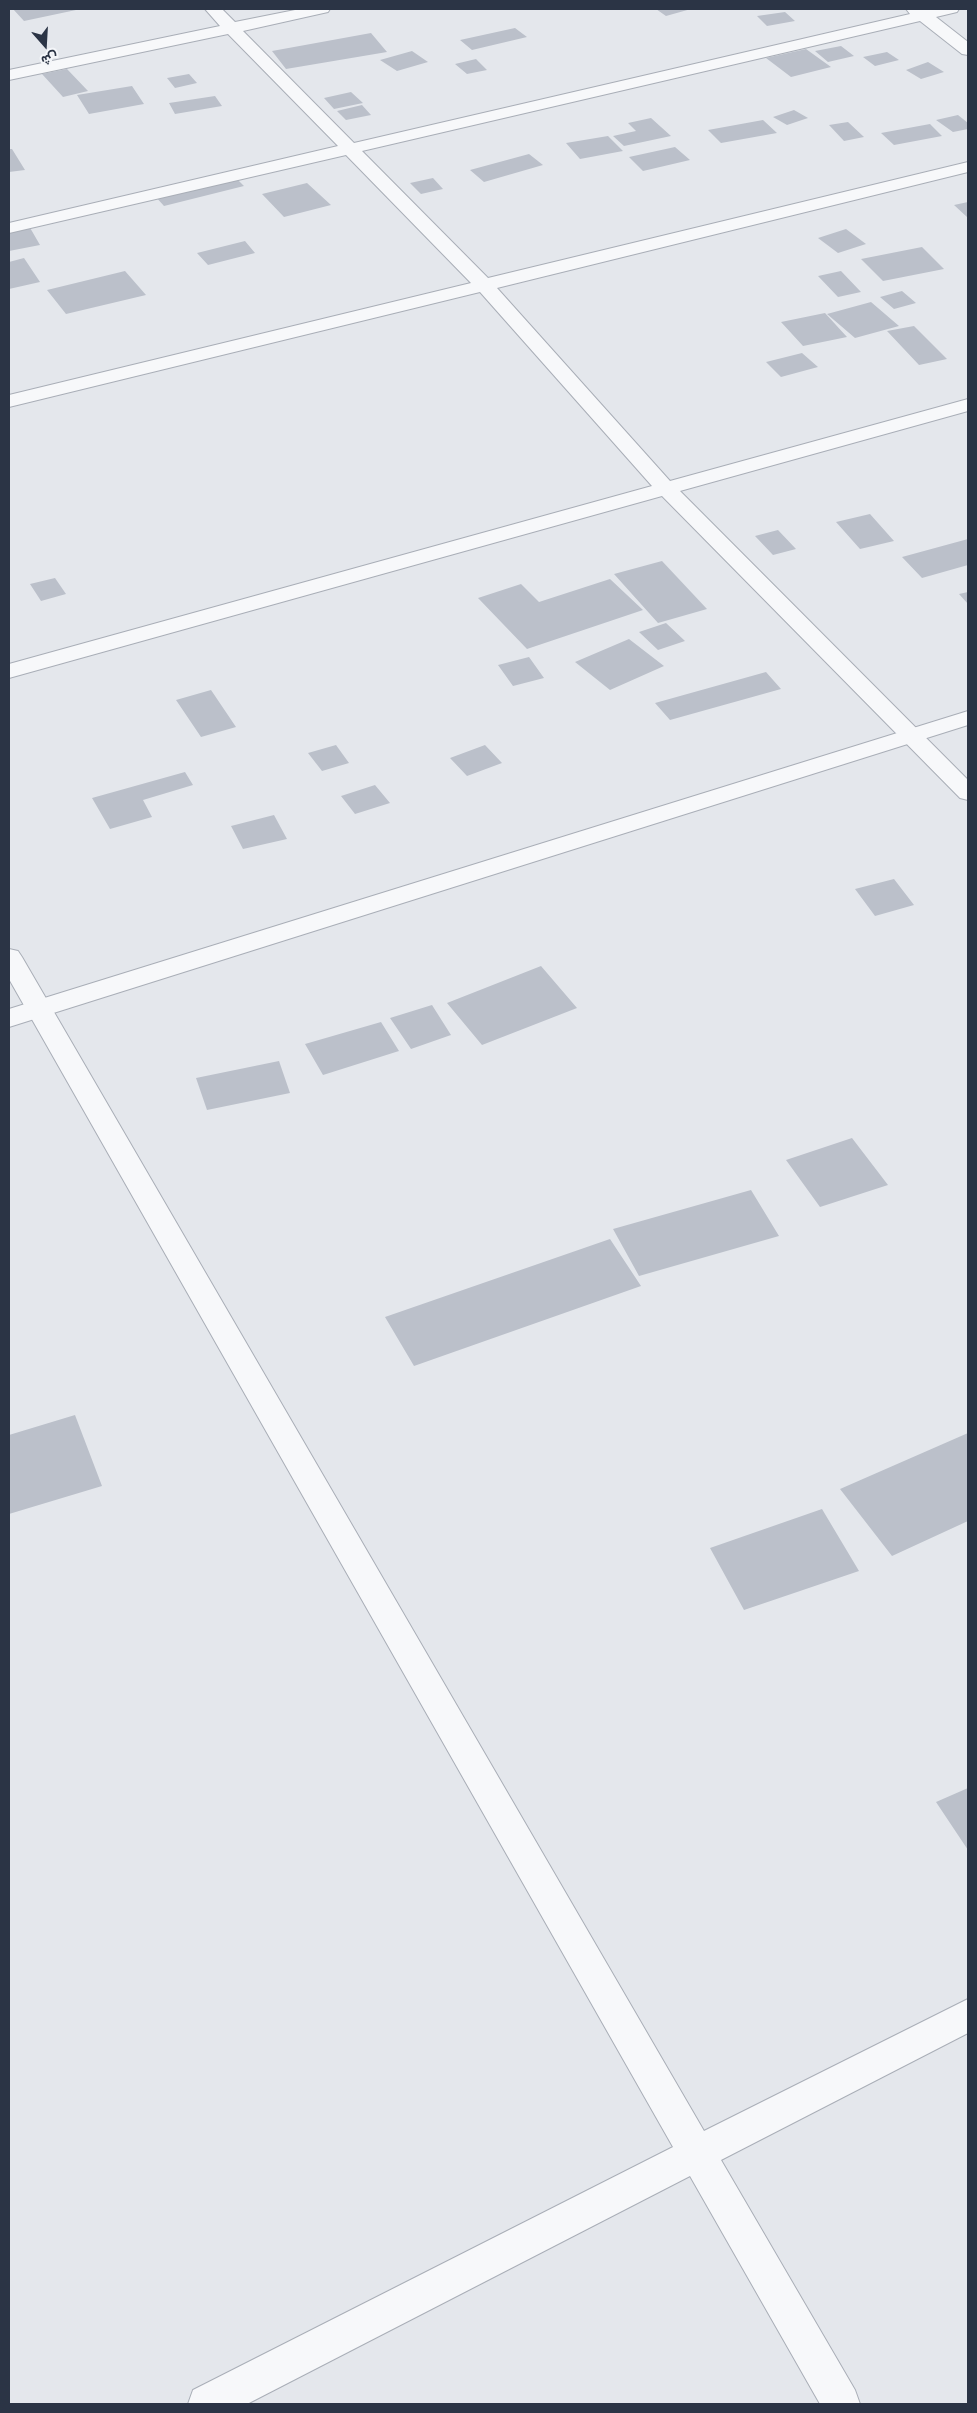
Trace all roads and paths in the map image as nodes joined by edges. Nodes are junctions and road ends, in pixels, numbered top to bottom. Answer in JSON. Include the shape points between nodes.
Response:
{"nodes":[{"id":1,"x":213,"y":9,"type":"edge"},
{"id":2,"x":322,"y":9,"type":"edge"},
{"id":3,"x":951,"y":9,"type":"edge"},
{"id":4,"x":919,"y":12,"type":"edge"},
{"id":5,"x":231,"y":28,"type":"junction"},
{"id":6,"x":968,"y":50,"type":"edge"},
{"id":7,"x":9,"y":75,"type":"edge"},
{"id":8,"x":350,"y":149,"type":"junction"},
{"id":9,"x":968,"y":167,"type":"edge"},
{"id":10,"x":9,"y":228,"type":"edge"},
{"id":11,"x":484,"y":285,"type":"junction"},
{"id":12,"x":9,"y":401,"type":"edge"},
{"id":13,"x":968,"y":405,"type":"edge"},
{"id":14,"x":666,"y":489,"type":"junction"},
{"id":15,"x":9,"y":671,"type":"edge"},
{"id":16,"x":968,"y":718,"type":"edge"},
{"id":17,"x":914,"y":736,"type":"junction"},
{"id":18,"x":968,"y":793,"type":"edge"},
{"id":19,"x":9,"y":957,"type":"edge"},
{"id":20,"x":40,"y":1008,"type":"junction"},
{"id":21,"x":9,"y":1018,"type":"edge"},
{"id":22,"x":968,"y":2015,"type":"edge"},
{"id":23,"x":697,"y":2153,"type":"junction"},
{"id":24,"x":207,"y":2404,"type":"edge"},
{"id":25,"x":841,"y":2404,"type":"edge"}],
"edges":[{"from":1,"to":5,"type":"street"},
{"from":2,"to":5,"type":"street"},
{"from":3,"to":4,"type":"street"},
{"from":4,"to":6,"type":"street"},
{"from":4,"to":8,"type":"street"},
{"from":5,"to":7,"type":"street"},
{"from":5,"to":8,"type":"street"},
{"from":8,"to":10,"type":"street"},
{"from":8,"to":11,"type":"street"},
{"from":9,"to":11,"type":"street"},
{"from":11,"to":12,"type":"street"},
{"from":11,"to":14,"type":"street"},
{"from":13,"to":14,"type":"street"},
{"from":14,"to":15,"type":"street"},
{"from":14,"to":17,"type":"street"},
{"from":16,"to":17,"type":"street"},
{"from":17,"to":18,"type":"street"},
{"from":17,"to":20,"type":"street"},
{"from":19,"to":20,"type":"street"},
{"from":20,"to":21,"type":"street"},
{"from":20,"to":23,"type":"street"},
{"from":22,"to":23,"type":"street"},
{"from":23,"to":24,"type":"street"},
{"from":23,"to":25,"type":"street"}]}
